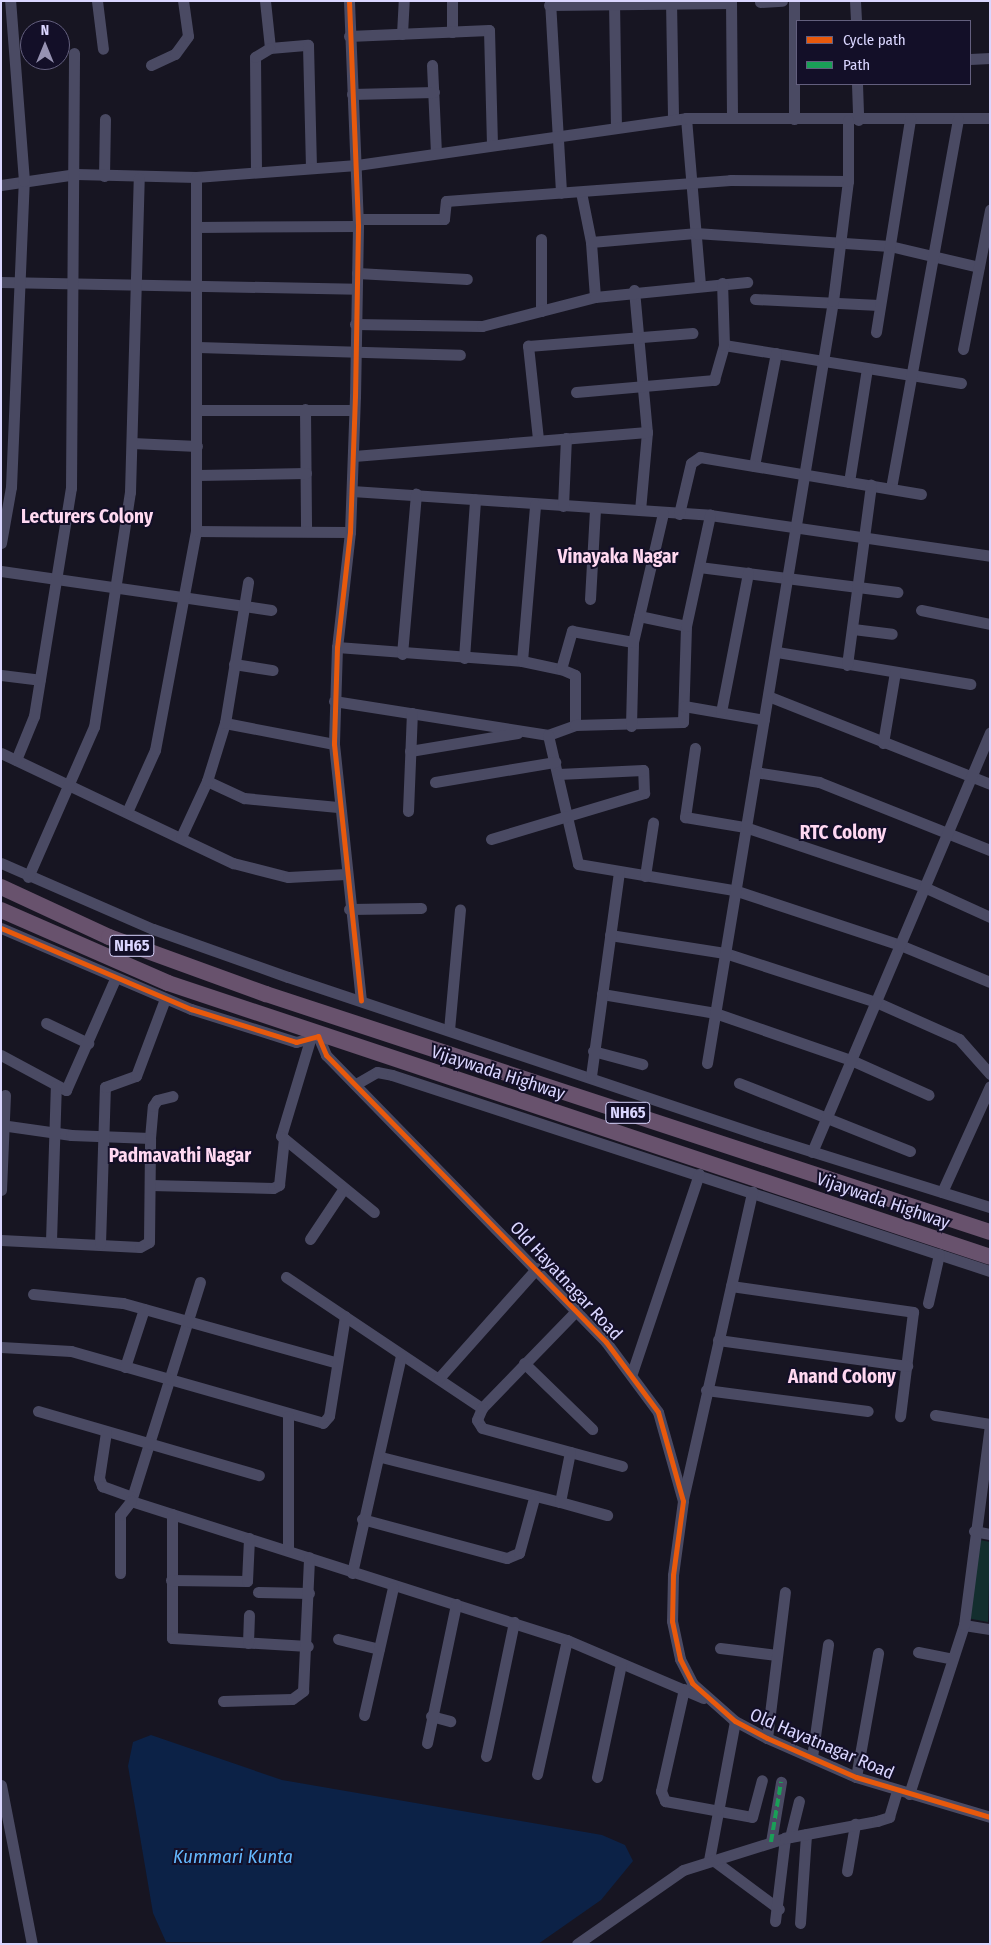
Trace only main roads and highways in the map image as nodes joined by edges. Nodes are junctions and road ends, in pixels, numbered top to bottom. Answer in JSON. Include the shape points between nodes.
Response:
{"nodes":[{"id":1,"x":1,"y":887,"type":"edge"},
{"id":2,"x":1,"y":910,"type":"edge"},
{"id":3,"x":990,"y":1232,"type":"edge"},
{"id":4,"x":990,"y":1257,"type":"edge"}],
"edges":[{"from":1,"to":3,"type":"highway","name":"Vijaywada Highway","number":"NH65","via":[[180,964]]},
{"from":2,"to":4,"type":"highway","name":"Vijaywada Highway","number":"NH65","via":[[168,983],[314,1038],[597,1134]]}]}
